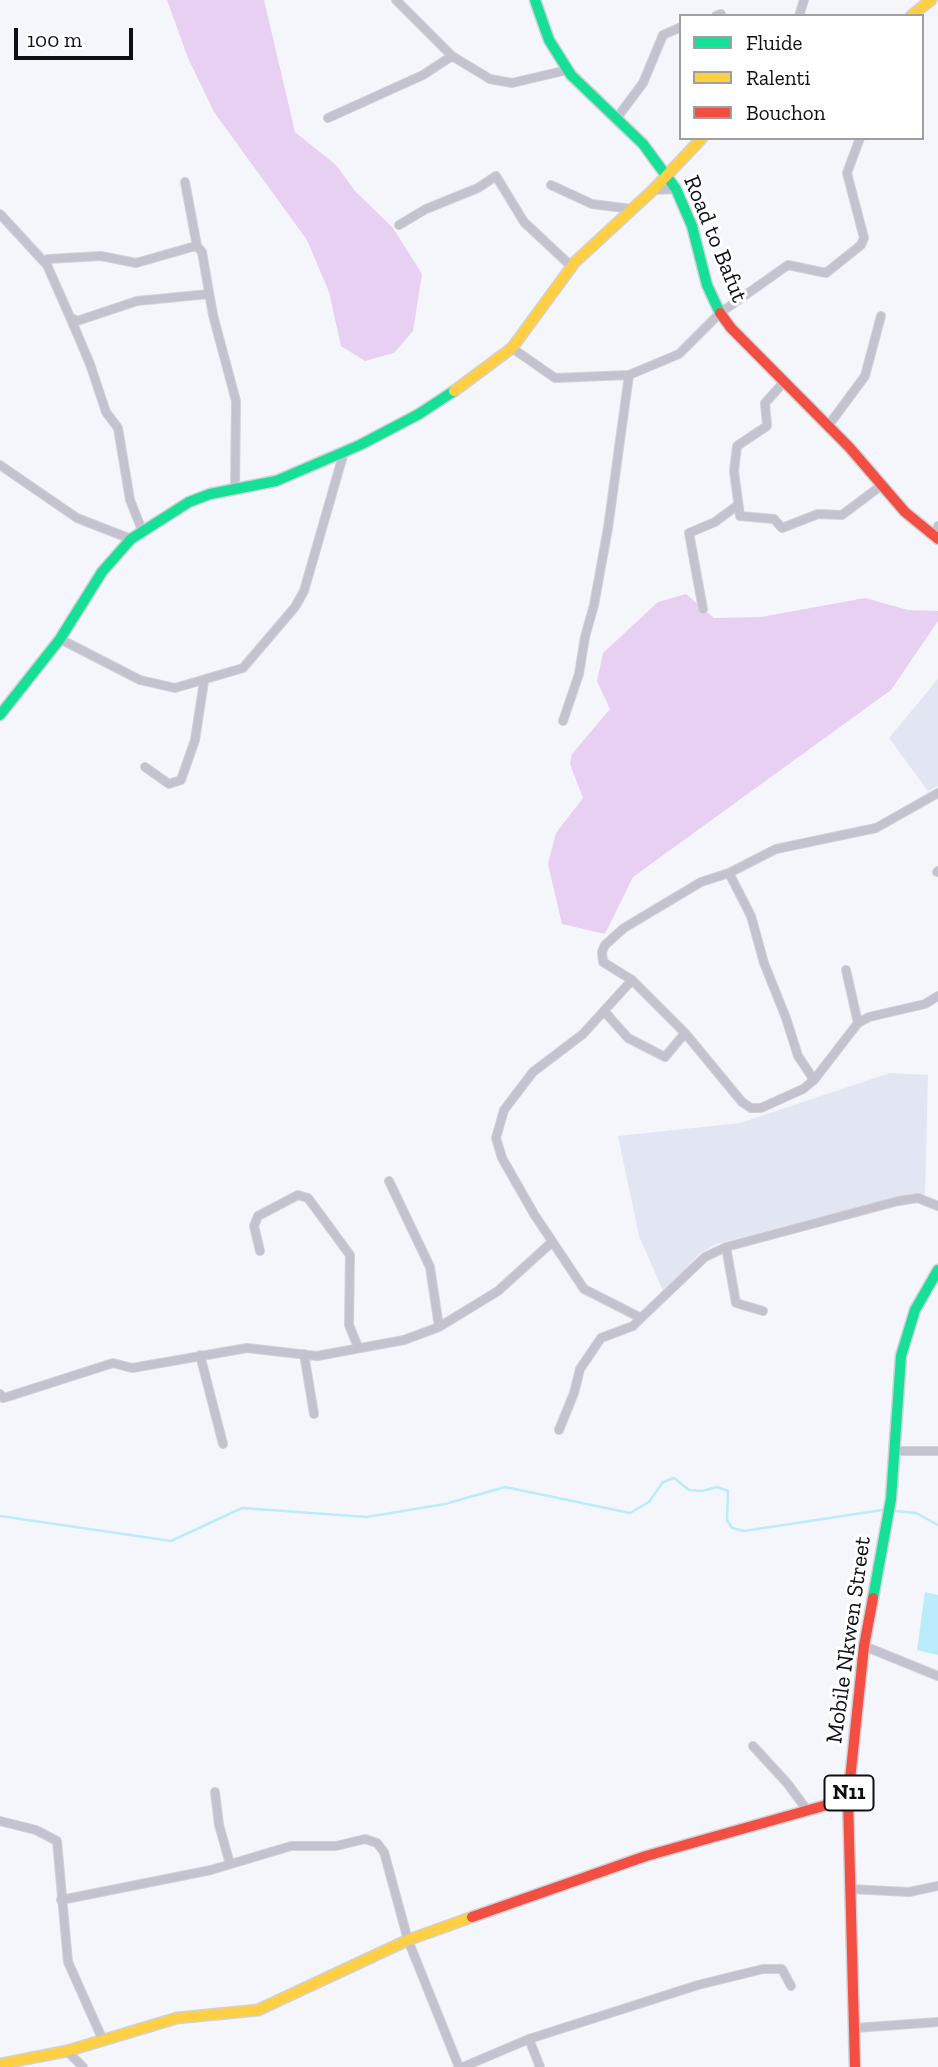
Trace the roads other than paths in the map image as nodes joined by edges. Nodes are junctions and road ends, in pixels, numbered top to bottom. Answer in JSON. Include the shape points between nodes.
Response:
{"nodes":[{"id":1,"x":396,"y":0,"type":"edge"},
{"id":2,"x":535,"y":0,"type":"edge"},
{"id":3,"x":931,"y":0,"type":"edge"},
{"id":4,"x":914,"y":14,"type":"edge"},
{"id":5,"x":679,"y":28,"type":"edge"},
{"id":6,"x":452,"y":56,"type":"junction"},
{"id":7,"x":567,"y":70,"type":"junction"},
{"id":8,"x":328,"y":118,"type":"dead end"},
{"id":9,"x":616,"y":118,"type":"junction"},
{"id":10,"x":700,"y":140,"type":"edge"},
{"id":11,"x":859,"y":140,"type":"edge"},
{"id":12,"x":667,"y":174,"type":"junction"},
{"id":13,"x":185,"y":182,"type":"dead end"},
{"id":14,"x":551,"y":185,"type":"dead end"},
{"id":15,"x":676,"y":189,"type":"junction"},
{"id":16,"x":653,"y":190,"type":"junction"},
{"id":17,"x":632,"y":209,"type":"junction"},
{"id":18,"x":0,"y":214,"type":"edge"},
{"id":19,"x":399,"y":225,"type":"dead end"},
{"id":20,"x":197,"y":246,"type":"junction"},
{"id":21,"x":47,"y":265,"type":"junction"},
{"id":22,"x":571,"y":266,"type":"junction"},
{"id":23,"x":209,"y":294,"type":"junction"},
{"id":24,"x":720,"y":313,"type":"junction"},
{"id":25,"x":881,"y":316,"type":"dead end"},
{"id":26,"x":70,"y":317,"type":"junction"},
{"id":27,"x":512,"y":348,"type":"junction"},
{"id":28,"x":629,"y":375,"type":"junction"},
{"id":29,"x":784,"y":382,"type":"junction"},
{"id":30,"x":828,"y":426,"type":"junction"},
{"id":31,"x":344,"y":452,"type":"junction"},
{"id":32,"x":0,"y":465,"type":"edge"},
{"id":33,"x":882,"y":485,"type":"junction"},
{"id":34,"x":235,"y":488,"type":"junction"},
{"id":35,"x":738,"y":505,"type":"junction"},
{"id":36,"x":142,"y":530,"type":"junction"},
{"id":37,"x":937,"y":533,"type":"edge"},
{"id":38,"x":131,"y":539,"type":"junction"},
{"id":39,"x":703,"y":609,"type":"dead end"},
{"id":40,"x":60,"y":639,"type":"junction"},
{"id":41,"x":204,"y":681,"type":"junction"},
{"id":42,"x":0,"y":715,"type":"edge"},
{"id":43,"x":563,"y":721,"type":"dead end"},
{"id":44,"x":145,"y":767,"type":"dead end"},
{"id":45,"x":938,"y":793,"type":"edge"},
{"id":46,"x":729,"y":873,"type":"junction"},
{"id":47,"x":846,"y":970,"type":"dead end"},
{"id":48,"x":632,"y":980,"type":"junction"},
{"id":49,"x":938,"y":996,"type":"edge"},
{"id":50,"x":604,"y":1011,"type":"junction"},
{"id":51,"x":858,"y":1023,"type":"junction"},
{"id":52,"x":684,"y":1033,"type":"junction"},
{"id":53,"x":814,"y":1080,"type":"junction"},
{"id":54,"x":389,"y":1181,"type":"dead end"},
{"id":55,"x":938,"y":1206,"type":"edge"},
{"id":56,"x":552,"y":1242,"type":"junction"},
{"id":57,"x":726,"y":1247,"type":"junction"},
{"id":58,"x":260,"y":1251,"type":"dead end"},
{"id":59,"x":938,"y":1270,"type":"edge"},
{"id":60,"x":763,"y":1311,"type":"dead end"},
{"id":61,"x":641,"y":1318,"type":"junction"},
{"id":62,"x":439,"y":1327,"type":"junction"},
{"id":63,"x":358,"y":1346,"type":"junction"},
{"id":64,"x":304,"y":1354,"type":"junction"},
{"id":65,"x":200,"y":1355,"type":"junction"},
{"id":66,"x":0,"y":1394,"type":"edge"},
{"id":67,"x":314,"y":1414,"type":"dead end"},
{"id":68,"x":559,"y":1430,"type":"dead end"},
{"id":69,"x":223,"y":1444,"type":"dead end"},
{"id":70,"x":896,"y":1451,"type":"junction"},
{"id":71,"x":938,"y":1451,"type":"edge"},
{"id":72,"x":864,"y":1646,"type":"junction"},
{"id":73,"x":938,"y":1676,"type":"edge"},
{"id":74,"x":753,"y":1746,"type":"dead end"},
{"id":75,"x":215,"y":1792,"type":"dead end"},
{"id":76,"x":848,"y":1799,"type":"junction"},
{"id":77,"x":807,"y":1810,"type":"junction"},
{"id":78,"x":0,"y":1821,"type":"edge"},
{"id":79,"x":230,"y":1864,"type":"junction"},
{"id":80,"x":938,"y":1886,"type":"edge"},
{"id":81,"x":850,"y":1889,"type":"junction"},
{"id":82,"x":61,"y":1900,"type":"junction"},
{"id":83,"x":408,"y":1940,"type":"junction"},
{"id":84,"x":791,"y":1986,"type":"dead end"},
{"id":85,"x":938,"y":2022,"type":"edge"},
{"id":86,"x":855,"y":2028,"type":"junction"},
{"id":87,"x":102,"y":2038,"type":"junction"},
{"id":88,"x":529,"y":2039,"type":"junction"},
{"id":89,"x":67,"y":2051,"type":"junction"},
{"id":90,"x":0,"y":2064,"type":"edge"},
{"id":91,"x":83,"y":2067,"type":"edge"},
{"id":92,"x":461,"y":2067,"type":"edge"},
{"id":93,"x":540,"y":2067,"type":"edge"},
{"id":94,"x":855,"y":2067,"type":"edge"}],
"edges":[{"from":1,"to":6,"type":"street"},
{"from":2,"to":7,"type":"main road","name":"Road to Bafut","via":[[549,40]]},
{"from":3,"to":4,"type":"main road"},
{"from":5,"to":9,"type":"street","via":[[663,34],[643,83]]},
{"from":6,"to":7,"type":"street","via":[[500,82],[522,82]]},
{"from":6,"to":8,"type":"street","via":[[423,75]]},
{"from":7,"to":9,"type":"main road","name":"Road to Bafut"},
{"from":9,"to":12,"type":"main road","name":"Road to Bafut"},
{"from":10,"to":12,"type":"main road"},
{"from":11,"to":24,"type":"street","via":[[847,173],[864,233],[861,245],[827,273],[788,265]]},
{"from":12,"to":15,"type":"main road","name":"Road to Bafut"},
{"from":12,"to":16,"type":"main road"},
{"from":13,"to":20,"type":"street"},
{"from":14,"to":17,"type":"street","via":[[592,204]]},
{"from":15,"to":16,"type":"street"},
{"from":15,"to":24,"type":"main road","name":"Road to Bafut"},
{"from":16,"to":17,"type":"main road"},
{"from":17,"to":22,"type":"main road"},
{"from":18,"to":21,"type":"street"},
{"from":19,"to":22,"type":"street","via":[[496,176],[524,222]]},
{"from":20,"to":21,"type":"street","via":[[136,263],[90,255],[54,257]]},
{"from":20,"to":23,"type":"street"},
{"from":21,"to":26,"type":"street"},
{"from":22,"to":27,"type":"main road"},
{"from":23,"to":26,"type":"street","via":[[152,298],[82,320]]},
{"from":23,"to":34,"type":"street","via":[[236,401]]},
{"from":24,"to":28,"type":"street","via":[[678,354]]},
{"from":24,"to":29,"type":"main road","name":"Road to Bafut"},
{"from":25,"to":30,"type":"street","via":[[864,376]]},
{"from":26,"to":36,"type":"street","via":[[106,412],[118,428],[130,500]]},
{"from":27,"to":28,"type":"street","via":[[555,378]]},
{"from":27,"to":31,"type":"main road","via":[[419,414]]},
{"from":28,"to":43,"type":"street","via":[[594,605]]},
{"from":29,"to":30,"type":"main road","name":"Road to Bafut"},
{"from":29,"to":35,"type":"street","via":[[765,403],[767,426],[737,446]]},
{"from":30,"to":33,"type":"main road","name":"Road to Bafut"},
{"from":31,"to":34,"type":"main road","via":[[276,481]]},
{"from":31,"to":41,"type":"street","via":[[315,558],[295,607],[243,668]]},
{"from":32,"to":38,"type":"street","via":[[77,519]]},
{"from":33,"to":35,"type":"street","via":[[842,515],[818,514],[782,528],[774,519],[740,516]]},
{"from":33,"to":37,"type":"main road","name":"Road to Bafut","via":[[905,512]]},
{"from":34,"to":36,"type":"main road","via":[[190,502]]},
{"from":35,"to":39,"type":"street","via":[[689,533]]},
{"from":36,"to":38,"type":"main road"},
{"from":38,"to":40,"type":"main road","via":[[87,593]]},
{"from":40,"to":41,"type":"street","via":[[141,680],[175,688]]},
{"from":40,"to":42,"type":"main road"},
{"from":41,"to":44,"type":"street","via":[[195,740],[181,780],[169,784]]},
{"from":45,"to":46,"type":"street","via":[[876,828],[776,849]]},
{"from":46,"to":48,"type":"street","via":[[686,890],[605,945],[603,962]]},
{"from":46,"to":53,"type":"street","via":[[751,916],[798,1056]]},
{"from":47,"to":51,"type":"street"},
{"from":48,"to":50,"type":"street"},
{"from":48,"to":52,"type":"street"},
{"from":49,"to":51,"type":"street"},
{"from":50,"to":52,"type":"street","via":[[628,1038],[665,1057]]},
{"from":50,"to":56,"type":"street","via":[[583,1034],[533,1072],[499,1123],[497,1147]]},
{"from":51,"to":53,"type":"street"},
{"from":52,"to":53,"type":"street","via":[[751,1108],[775,1103]]},
{"from":54,"to":62,"type":"street","via":[[430,1267]]},
{"from":55,"to":57,"type":"street","via":[[918,1198],[898,1201]]},
{"from":56,"to":61,"type":"street","via":[[584,1289]]},
{"from":56,"to":62,"type":"street","via":[[513,1280]]},
{"from":57,"to":60,"type":"street","via":[[736,1303]]},
{"from":57,"to":61,"type":"street","via":[[705,1257]]},
{"from":58,"to":63,"type":"street","via":[[254,1226],[258,1216],[298,1195],[308,1198],[351,1255],[349,1325]]},
{"from":59,"to":70,"type":"main road","name":"Mobile Nkwen Street","number":"N11","via":[[906,1333]]},
{"from":61,"to":68,"type":"street","via":[[633,1326],[601,1338],[580,1369]]},
{"from":62,"to":63,"type":"street","via":[[404,1340]]},
{"from":63,"to":64,"type":"street"},
{"from":64,"to":65,"type":"street","via":[[256,1347]]},
{"from":64,"to":67,"type":"street"},
{"from":65,"to":66,"type":"street","via":[[132,1368],[113,1363],[7,1397]]},
{"from":65,"to":69,"type":"street"},
{"from":70,"to":71,"type":"street"},
{"from":70,"to":72,"type":"main road","name":"Mobile Nkwen Street","number":"N11"},
{"from":72,"to":73,"type":"street"},
{"from":72,"to":76,"type":"main road","name":"Mobile Nkwen Street","number":"N11"},
{"from":74,"to":77,"type":"street"},
{"from":75,"to":79,"type":"street"},
{"from":76,"to":77,"type":"main road"},
{"from":76,"to":81,"type":"main road","name":"Mobile Nkwen Street","number":"N11"},
{"from":77,"to":83,"type":"main road","via":[[646,1856]]},
{"from":78,"to":82,"type":"street","via":[[57,1841]]},
{"from":79,"to":82,"type":"street"},
{"from":79,"to":83,"type":"street","via":[[291,1846],[336,1846],[365,1839],[377,1843],[384,1853]]},
{"from":80,"to":81,"type":"street","via":[[909,1892]]},
{"from":81,"to":86,"type":"main road","name":"Mobile Nkwen Street","number":"N11"},
{"from":82,"to":87,"type":"street","via":[[70,1970]]},
{"from":83,"to":87,"type":"main road","via":[[258,2010],[177,2018]]},
{"from":83,"to":92,"type":"street"},
{"from":84,"to":88,"type":"street","via":[[782,1969],[762,1969]]},
{"from":85,"to":86,"type":"street"},
{"from":86,"to":94,"type":"main road","name":"Mobile Nkwen Street","number":"N11"},
{"from":87,"to":89,"type":"main road"},
{"from":88,"to":92,"type":"street"},
{"from":88,"to":93,"type":"street"},
{"from":89,"to":90,"type":"main road"},
{"from":89,"to":91,"type":"street"}]}
